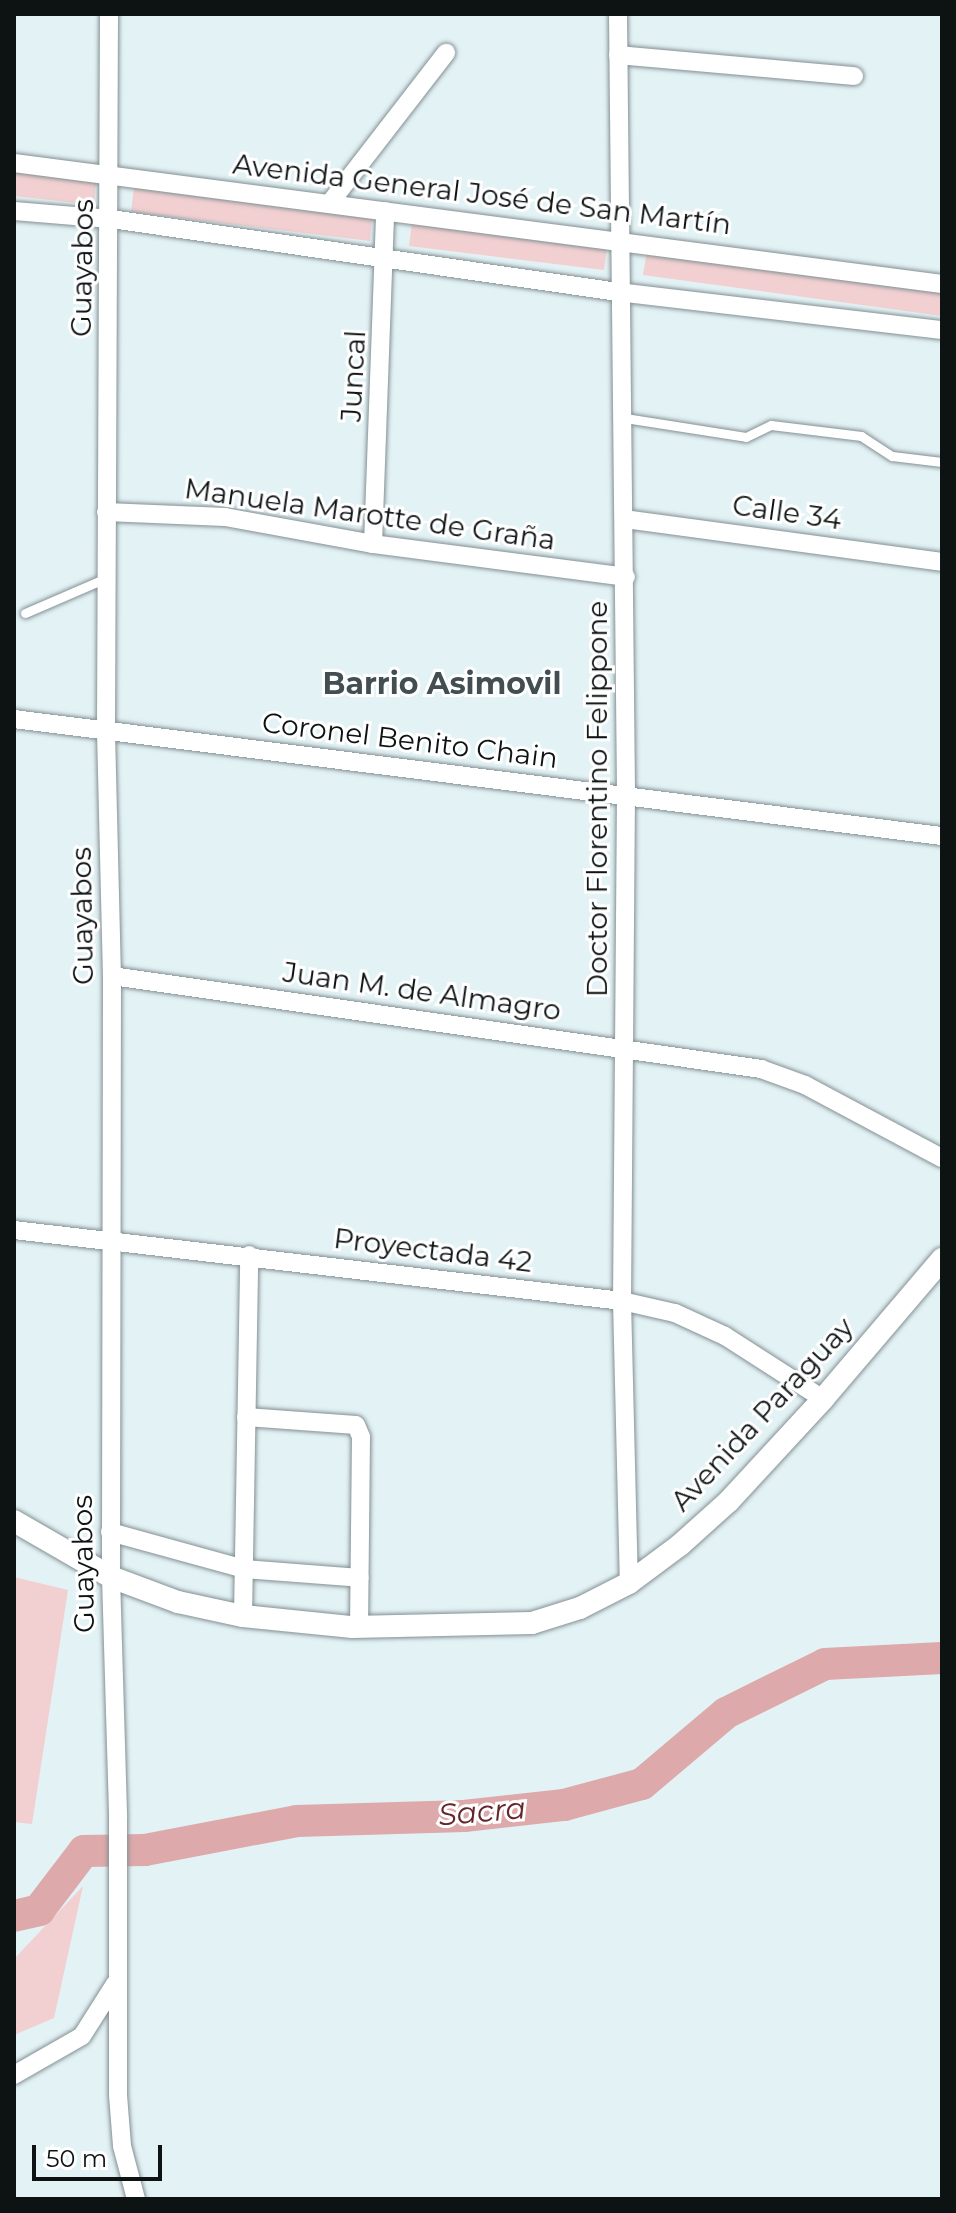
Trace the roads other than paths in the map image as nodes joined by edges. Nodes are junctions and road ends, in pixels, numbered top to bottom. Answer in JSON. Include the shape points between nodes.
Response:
{"nodes":[{"id":1,"x":109,"y":14,"type":"edge"},
{"id":2,"x":618,"y":14,"type":"edge"},
{"id":3,"x":446,"y":53,"type":"dead end"},
{"id":4,"x":618,"y":55,"type":"junction"},
{"id":5,"x":854,"y":76,"type":"dead end"},
{"id":6,"x":14,"y":163,"type":"edge"},
{"id":7,"x":111,"y":175,"type":"junction"},
{"id":8,"x":330,"y":203,"type":"junction"},
{"id":9,"x":14,"y":211,"type":"edge"},
{"id":10,"x":385,"y":211,"type":"junction"},
{"id":11,"x":111,"y":219,"type":"junction"},
{"id":12,"x":620,"y":239,"type":"junction"},
{"id":13,"x":386,"y":258,"type":"junction"},
{"id":14,"x":942,"y":284,"type":"edge"},
{"id":15,"x":618,"y":292,"type":"junction"},
{"id":16,"x":942,"y":330,"type":"edge"},
{"id":17,"x":625,"y":418,"type":"junction"},
{"id":18,"x":942,"y":462,"type":"edge"},
{"id":19,"x":106,"y":512,"type":"junction"},
{"id":20,"x":625,"y":519,"type":"junction"},
{"id":21,"x":373,"y":544,"type":"junction"},
{"id":22,"x":942,"y":562,"type":"edge"},
{"id":23,"x":626,"y":577,"type":"junction"},
{"id":24,"x":106,"y":578,"type":"junction"},
{"id":25,"x":25,"y":613,"type":"dead end"},
{"id":26,"x":14,"y":719,"type":"edge"},
{"id":27,"x":106,"y":732,"type":"junction"},
{"id":28,"x":626,"y":794,"type":"junction"},
{"id":29,"x":942,"y":836,"type":"edge"},
{"id":30,"x":112,"y":976,"type":"junction"},
{"id":31,"x":624,"y":1047,"type":"junction"},
{"id":32,"x":942,"y":1158,"type":"edge"},
{"id":33,"x":14,"y":1230,"type":"edge"},
{"id":34,"x":109,"y":1237,"type":"junction"},
{"id":35,"x":249,"y":1255,"type":"junction"},
{"id":36,"x":942,"y":1259,"type":"edge"},
{"id":37,"x":622,"y":1301,"type":"junction"},
{"id":38,"x":823,"y":1399,"type":"junction"},
{"id":39,"x":246,"y":1417,"type":"junction"},
{"id":40,"x":14,"y":1521,"type":"edge"},
{"id":41,"x":110,"y":1532,"type":"junction"},
{"id":42,"x":244,"y":1569,"type":"junction"},
{"id":43,"x":111,"y":1577,"type":"junction"},
{"id":44,"x":360,"y":1578,"type":"junction"},
{"id":45,"x":629,"y":1583,"type":"junction"},
{"id":46,"x":243,"y":1616,"type":"junction"},
{"id":47,"x":359,"y":1627,"type":"junction"},
{"id":48,"x":118,"y":1977,"type":"junction"},
{"id":49,"x":14,"y":2075,"type":"edge"},
{"id":50,"x":136,"y":2199,"type":"edge"}],
"edges":[{"from":1,"to":7,"type":"street","name":"Guayabos"},
{"from":2,"to":4,"type":"street","name":"Doctor Florentino Felippone"},
{"from":3,"to":8,"type":"street"},
{"from":4,"to":5,"type":"street"},
{"from":4,"to":12,"type":"street","name":"Doctor Florentino Felippone"},
{"from":6,"to":7,"type":"street","name":"Avenida General José de San Martín"},
{"from":7,"to":8,"type":"street","name":"Avenida General José de San Martín"},
{"from":7,"to":11,"type":"street","name":"Guayabos"},
{"from":8,"to":10,"type":"street","name":"Avenida General José de San Martín"},
{"from":9,"to":11,"type":"street"},
{"from":10,"to":12,"type":"street","name":"Avenida General José de San Martín"},
{"from":10,"to":13,"type":"street","name":"Juncal"},
{"from":11,"to":13,"type":"street"},
{"from":11,"to":19,"type":"street","name":"Guayabos"},
{"from":12,"to":14,"type":"street","name":"Avenida General José de San Martín"},
{"from":12,"to":15,"type":"street","name":"Doctor Florentino Felippone"},
{"from":13,"to":15,"type":"street"},
{"from":13,"to":21,"type":"street","name":"Juncal"},
{"from":15,"to":16,"type":"street"},
{"from":15,"to":17,"type":"street","name":"Doctor Florentino Felippone"},
{"from":17,"to":18,"type":"lane","via":[[746,437],[771,425],[861,436],[892,456]]},
{"from":17,"to":20,"type":"street","name":"Doctor Florentino Felippone"},
{"from":19,"to":21,"type":"street","name":"Manuela Marotte de Graña","via":[[225,517]]},
{"from":19,"to":24,"type":"street","name":"Guayabos"},
{"from":20,"to":22,"type":"street","name":"Calle 34"},
{"from":20,"to":23,"type":"street","name":"Doctor Florentino Felippone"},
{"from":21,"to":23,"type":"street","name":"Manuela Marotte de Graña"},
{"from":23,"to":28,"type":"street","name":"Doctor Florentino Felippone"},
{"from":24,"to":25,"type":"lane"},
{"from":24,"to":27,"type":"street","name":"Guayabos"},
{"from":26,"to":27,"type":"street","name":"Coronel Benito Chain"},
{"from":27,"to":28,"type":"street","name":"Coronel Benito Chain"},
{"from":27,"to":30,"type":"street","name":"Guayabos"},
{"from":28,"to":29,"type":"street","name":"Coronel Benito Chain"},
{"from":28,"to":31,"type":"street","name":"Doctor Florentino Felippone"},
{"from":30,"to":31,"type":"street","name":"Juan M. de Almagro"},
{"from":30,"to":34,"type":"street","name":"Guayabos"},
{"from":31,"to":32,"type":"street","name":"Juan M. de Almagro","via":[[761,1069],[805,1085]]},
{"from":31,"to":37,"type":"street","name":"Doctor Florentino Felippone"},
{"from":33,"to":34,"type":"street","name":"Proyectada 42"},
{"from":34,"to":35,"type":"street","name":"Proyectada 42"},
{"from":34,"to":41,"type":"street","name":"Guayabos"},
{"from":35,"to":37,"type":"street","name":"Proyectada 42"},
{"from":35,"to":39,"type":"street"},
{"from":36,"to":38,"type":"street","name":"Avenida Paraguay"},
{"from":37,"to":38,"type":"street","name":"Proyectada 42","via":[[675,1313],[725,1336]]},
{"from":37,"to":45,"type":"street","name":"Doctor Florentino Felippone"},
{"from":38,"to":45,"type":"street","name":"Avenida Paraguay","via":[[729,1501]]},
{"from":39,"to":42,"type":"street"},
{"from":39,"to":44,"type":"street","via":[[356,1425],[361,1437]]},
{"from":40,"to":43,"type":"street","name":"Avenida Paraguay"},
{"from":41,"to":42,"type":"street"},
{"from":41,"to":43,"type":"street","name":"Guayabos"},
{"from":42,"to":44,"type":"street"},
{"from":42,"to":46,"type":"street"},
{"from":43,"to":46,"type":"street","name":"Avenida Paraguay","via":[[178,1602]]},
{"from":43,"to":48,"type":"street","name":"Guayabos"},
{"from":44,"to":47,"type":"street"},
{"from":45,"to":47,"type":"street","name":"Avenida Paraguay","via":[[580,1608],[532,1623]]},
{"from":46,"to":47,"type":"street","name":"Avenida Paraguay"},
{"from":48,"to":49,"type":"street","via":[[82,2036]]},
{"from":48,"to":50,"type":"street","name":"Guayabos","via":[[122,2146]]}]}
